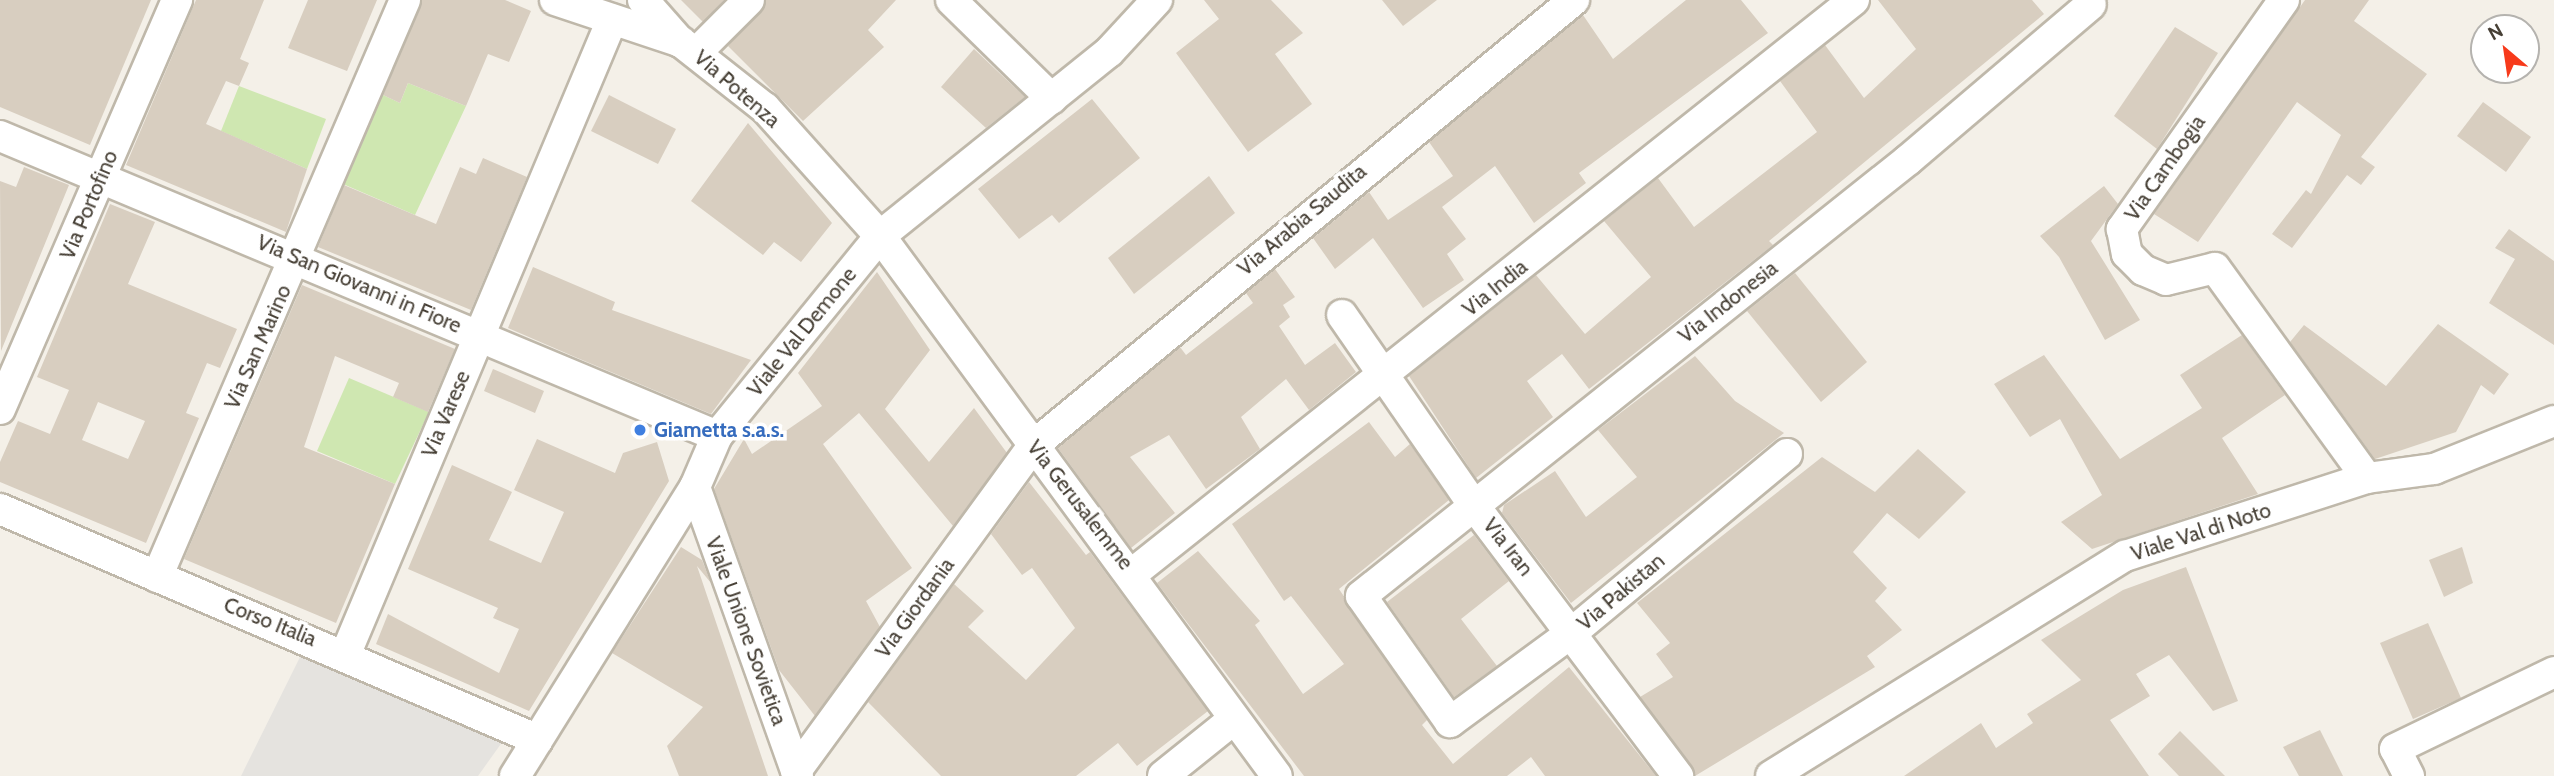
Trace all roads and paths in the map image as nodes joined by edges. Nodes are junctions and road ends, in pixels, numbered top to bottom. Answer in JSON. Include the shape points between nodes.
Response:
{"nodes":[{"id":1,"x":177,"y":0,"type":"edge"},
{"id":2,"x":405,"y":0,"type":"edge"},
{"id":3,"x":555,"y":0,"type":"edge"},
{"id":4,"x":643,"y":0,"type":"edge"},
{"id":5,"x":749,"y":0,"type":"edge"},
{"id":6,"x":951,"y":0,"type":"edge"},
{"id":7,"x":1157,"y":0,"type":"edge"},
{"id":8,"x":1574,"y":0,"type":"edge"},
{"id":9,"x":1854,"y":0,"type":"edge"},
{"id":10,"x":2284,"y":0,"type":"edge"},
{"id":11,"x":2091,"y":4,"type":"dead end"},
{"id":12,"x":612,"y":20,"type":"junction"},
{"id":13,"x":689,"y":47,"type":"junction"},
{"id":14,"x":1052,"y":99,"type":"junction"},
{"id":15,"x":0,"y":136,"type":"edge"},
{"id":16,"x":101,"y":178,"type":"junction"},
{"id":17,"x":880,"y":236,"type":"junction"},
{"id":18,"x":297,"y":257,"type":"junction"},
{"id":19,"x":1342,"y":315,"type":"dead end"},
{"id":20,"x":480,"y":335,"type":"junction"},
{"id":21,"x":1384,"y":377,"type":"junction"},
{"id":22,"x":0,"y":410,"type":"edge"},
{"id":23,"x":2554,"y":421,"type":"edge"},
{"id":24,"x":717,"y":436,"type":"junction"},
{"id":25,"x":1034,"y":445,"type":"junction"},
{"id":26,"x":1787,"y":454,"type":"dead end"},
{"id":27,"x":2367,"y":478,"type":"junction"},
{"id":28,"x":695,"y":487,"type":"junction"},
{"id":29,"x":1473,"y":504,"type":"junction"},
{"id":30,"x":0,"y":509,"type":"edge"},
{"id":31,"x":1133,"y":573,"type":"junction"},
{"id":32,"x":157,"y":577,"type":"junction"},
{"id":33,"x":1574,"y":631,"type":"junction"},
{"id":34,"x":346,"y":653,"type":"junction"},
{"id":35,"x":2554,"y":672,"type":"edge"},
{"id":36,"x":1234,"y":719,"type":"junction"},
{"id":37,"x":1450,"y":722,"type":"joint"},
{"id":38,"x":538,"y":740,"type":"junction"},
{"id":39,"x":797,"y":774,"type":"edge"},
{"id":40,"x":515,"y":776,"type":"edge"},
{"id":41,"x":1163,"y":776,"type":"edge"},
{"id":42,"x":1277,"y":776,"type":"edge"},
{"id":43,"x":1678,"y":776,"type":"edge"},
{"id":44,"x":1771,"y":776,"type":"edge"},
{"id":45,"x":2409,"y":776,"type":"edge"}],
"edges":[{"from":1,"to":16,"type":"street","name":"Via Portofino"},
{"from":2,"to":18,"type":"street","name":"Via San Marino"},
{"from":3,"to":12,"type":"street","name":"Via Potenza"},
{"from":4,"to":13,"type":"street"},
{"from":5,"to":13,"type":"street"},
{"from":6,"to":14,"type":"street"},
{"from":7,"to":14,"type":"street","name":"Viale Val Demone"},
{"from":8,"to":25,"type":"street","name":"Via Arabia Saudita"},
{"from":9,"to":21,"type":"street","name":"Via India"},
{"from":10,"to":27,"type":"street","name":"Via Cambogia","via":[[2122,229],[2127,254],[2143,270],[2166,280],[2215,268]]},
{"from":11,"to":29,"type":"street","name":"Via Indonesia","via":[[1908,160]]},
{"from":12,"to":13,"type":"street","name":"Via Potenza"},
{"from":12,"to":20,"type":"street","name":"Via Varese"},
{"from":13,"to":17,"type":"street","name":"Via Potenza","via":[[765,108]]},
{"from":14,"to":17,"type":"street","name":"Viale Val Demone"},
{"from":15,"to":16,"type":"street","name":"Via San Giovanni in Fiore"},
{"from":16,"to":18,"type":"street","name":"Via San Giovanni in Fiore"},
{"from":16,"to":22,"type":"street","name":"Via Portofino"},
{"from":17,"to":24,"type":"street","name":"Viale Val Demone"},
{"from":17,"to":25,"type":"street","name":"Via Gerusalemme"},
{"from":18,"to":20,"type":"street","name":"Via San Giovanni in Fiore"},
{"from":18,"to":32,"type":"street","name":"Via San Marino"},
{"from":19,"to":21,"type":"street","name":"Via Iran"},
{"from":20,"to":24,"type":"street","name":"Via San Giovanni in Fiore"},
{"from":20,"to":34,"type":"street","name":"Via Varese"},
{"from":21,"to":29,"type":"street","name":"Via Iran"},
{"from":21,"to":31,"type":"street","name":"Via India"},
{"from":23,"to":27,"type":"street","name":"Viale Val di Noto","via":[[2434,469]]},
{"from":24,"to":28,"type":"street","name":"Viale Val Demone"},
{"from":25,"to":31,"type":"street","name":"Via Gerusalemme"},
{"from":25,"to":39,"type":"street","name":"Via Giordania"},
{"from":26,"to":33,"type":"street","name":"Via Pakistan"},
{"from":27,"to":44,"type":"street","name":"Viale Val di Noto","via":[[2125,556]]},
{"from":28,"to":38,"type":"street","name":"Viale Val Demone"},
{"from":28,"to":39,"type":"street","name":"Viale Unione Sovietica"},
{"from":29,"to":33,"type":"street","name":"Via Iran"},
{"from":29,"to":37,"type":"street","name":"Via Indonesia","via":[[1361,596]]},
{"from":30,"to":32,"type":"street","name":"Corso Italia"},
{"from":31,"to":36,"type":"street","name":"Via Gerusalemme"},
{"from":32,"to":34,"type":"street","name":"Corso Italia"},
{"from":33,"to":37,"type":"street","name":"Via Pakistan"},
{"from":33,"to":43,"type":"street","name":"Via Iran"},
{"from":34,"to":38,"type":"street","name":"Corso Italia"},
{"from":35,"to":45,"type":"street","via":[[2395,749]]},
{"from":36,"to":41,"type":"street"},
{"from":36,"to":42,"type":"street","name":"Via Gerusalemme"},
{"from":38,"to":40,"type":"street","name":"Viale Val Demone"}]}
